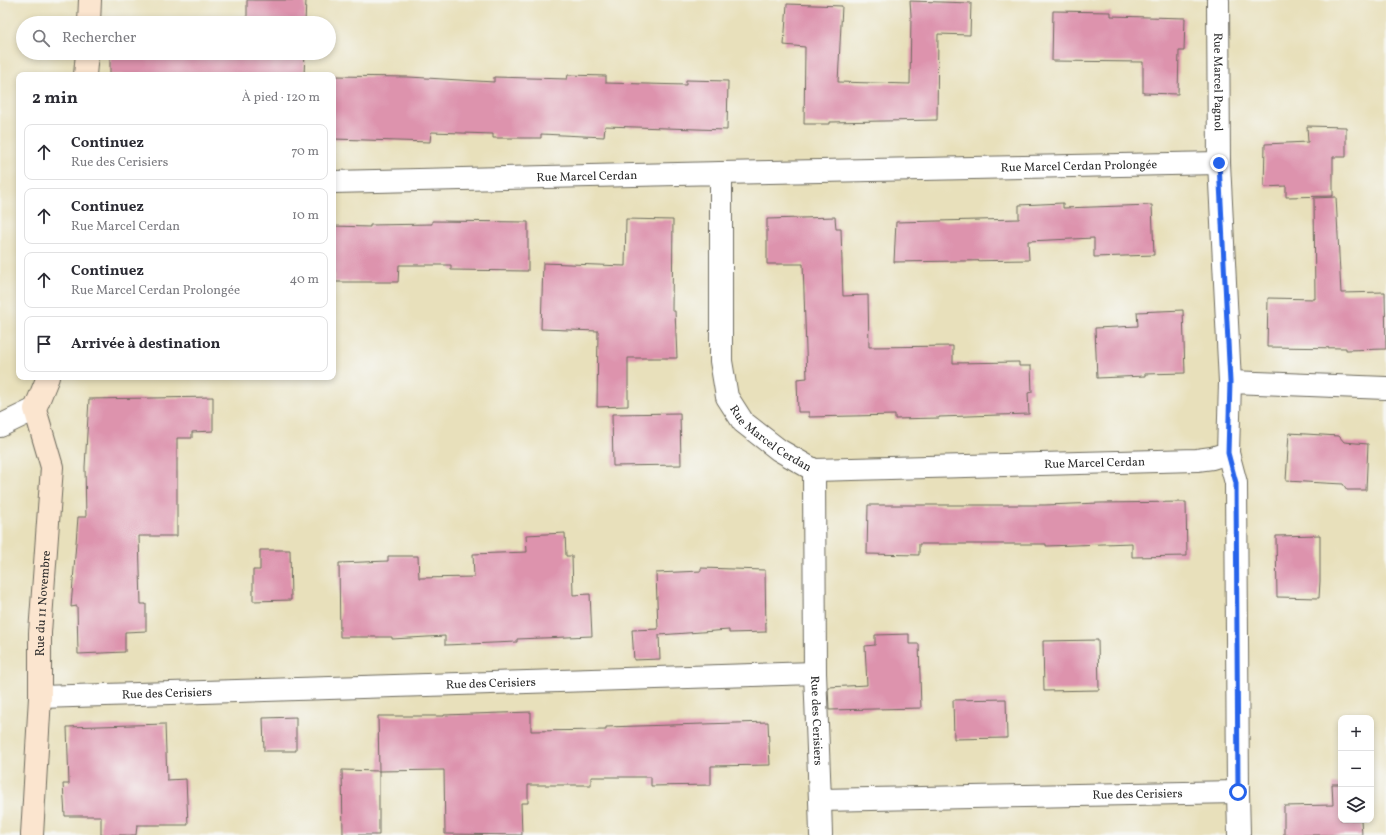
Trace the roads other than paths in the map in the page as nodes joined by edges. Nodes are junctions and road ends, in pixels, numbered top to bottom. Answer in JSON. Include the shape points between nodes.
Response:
{"nodes":[{"id":1,"x":90,"y":0,"type":"edge"},
{"id":2,"x":1218,"y":0,"type":"edge"},
{"id":3,"x":89,"y":16,"type":"edge"},
{"id":4,"x":86,"y":60,"type":"edge"},
{"id":5,"x":85,"y":72,"type":"edge"},
{"id":6,"x":1219,"y":163,"type":"junction"},
{"id":7,"x":721,"y":173,"type":"junction"},
{"id":8,"x":336,"y":182,"type":"edge"},
{"id":9,"x":47,"y":380,"type":"edge"},
{"id":10,"x":1230,"y":382,"type":"junction"},
{"id":11,"x":1386,"y":388,"type":"edge"},
{"id":12,"x":35,"y":409,"type":"junction"},
{"id":13,"x":0,"y":426,"type":"edge"},
{"id":14,"x":1228,"y":453,"type":"junction"},
{"id":15,"x":814,"y":470,"type":"junction"},
{"id":16,"x":815,"y":673,"type":"junction"},
{"id":17,"x":40,"y":697,"type":"junction"},
{"id":18,"x":1238,"y":792,"type":"junction"},
{"id":19,"x":820,"y":800,"type":"junction"},
{"id":20,"x":32,"y":835,"type":"edge"},
{"id":21,"x":821,"y":835,"type":"edge"},
{"id":22,"x":1239,"y":835,"type":"edge"}],
"edges":[{"from":1,"to":3,"type":"street"},
{"from":2,"to":6,"type":"street","name":"Rue Marcel Pagnol"},
{"from":4,"to":5,"type":"street"},
{"from":6,"to":7,"type":"street","name":"Rue Marcel Cerdan Prolongée"},
{"from":6,"to":10,"type":"street"},
{"from":7,"to":8,"type":"street","name":"Rue Marcel Cerdan"},
{"from":7,"to":15,"type":"street","name":"Rue Marcel Cerdan","via":[[721,361],[727,397],[743,422],[778,450]]},
{"from":9,"to":12,"type":"street"},
{"from":10,"to":11,"type":"street"},
{"from":10,"to":14,"type":"street"},
{"from":12,"to":13,"type":"street"},
{"from":12,"to":17,"type":"street","name":"Rue du 11 Novembre","via":[[52,467],[40,633]]},
{"from":14,"to":15,"type":"street","name":"Rue Marcel Cerdan","via":[[1197,460]]},
{"from":14,"to":18,"type":"street","via":[[1236,483]]},
{"from":15,"to":16,"type":"street"},
{"from":16,"to":17,"type":"street","name":"Rue des Cerisiers"},
{"from":16,"to":19,"type":"street","name":"Rue des Cerisiers"},
{"from":17,"to":20,"type":"street","name":"Rue du 11 Novembre"},
{"from":18,"to":19,"type":"street","name":"Rue des Cerisiers"},
{"from":18,"to":22,"type":"street"},
{"from":19,"to":21,"type":"street","name":"Rue des Cerisiers"}]}
